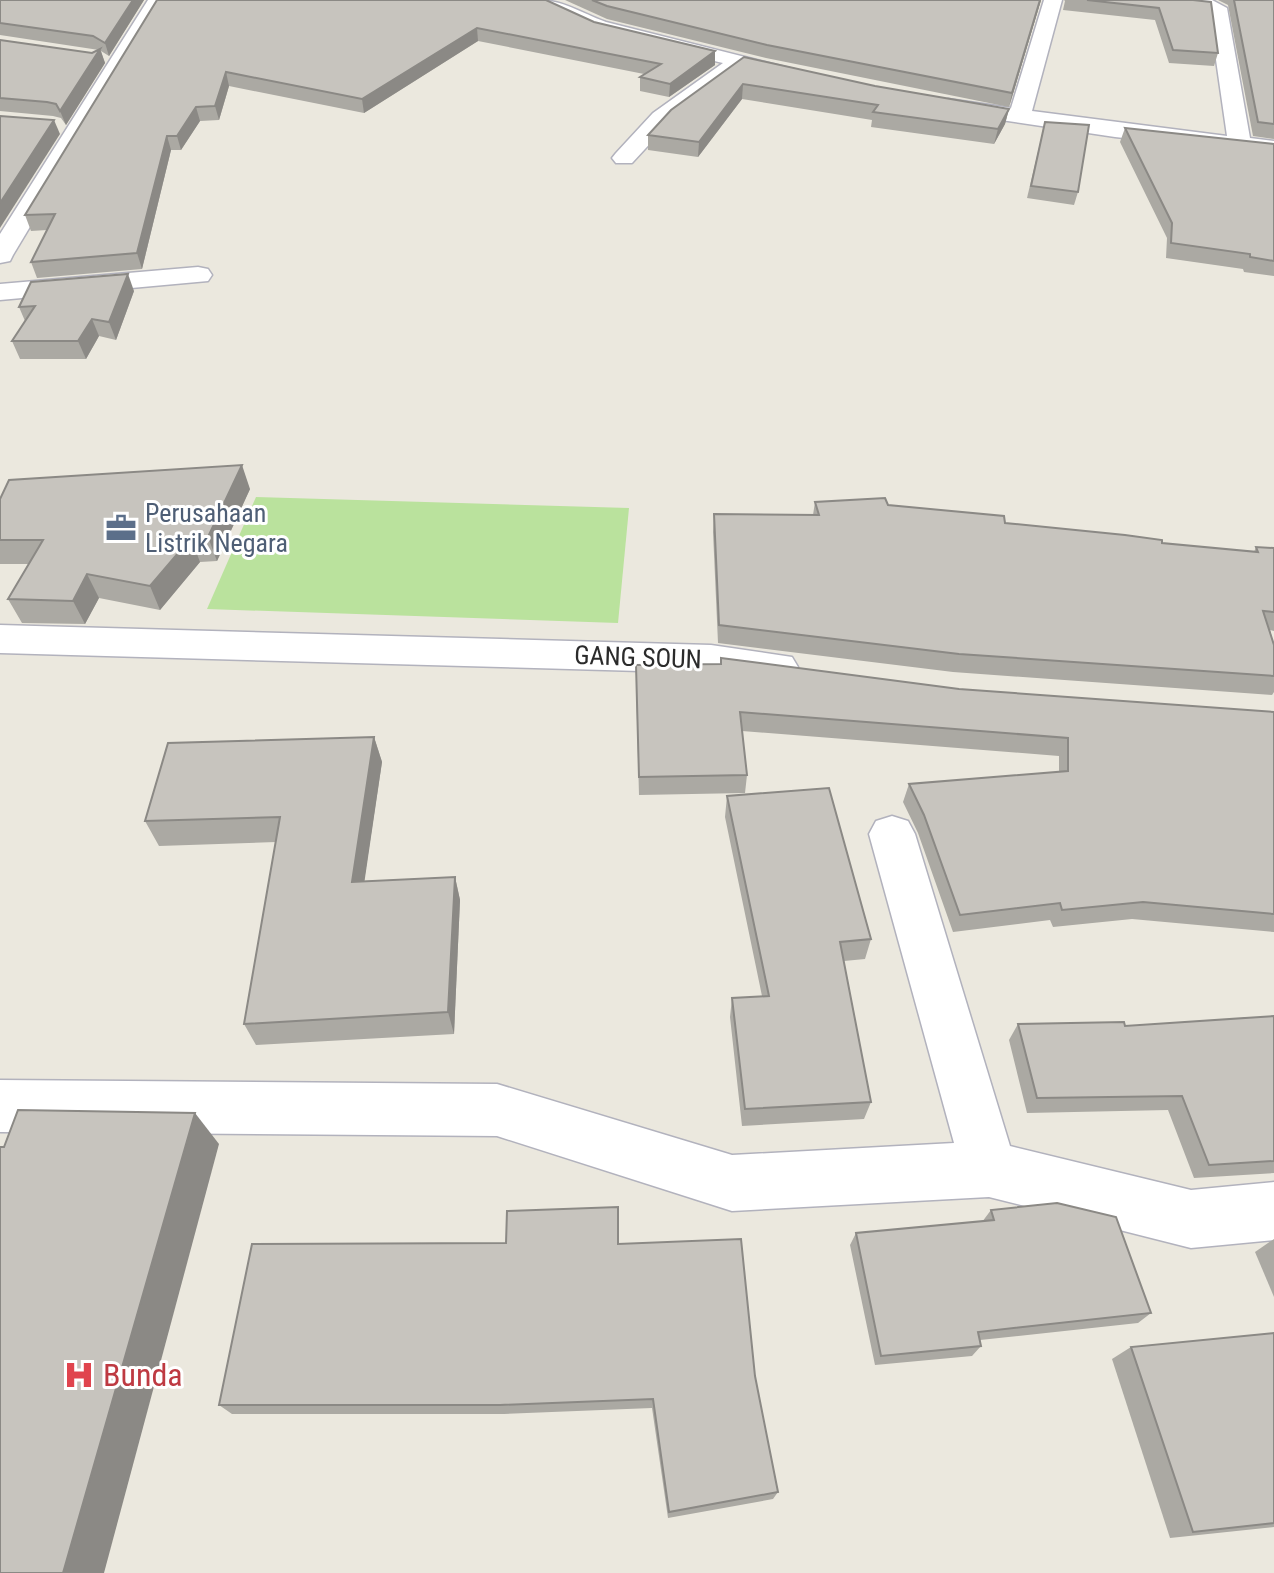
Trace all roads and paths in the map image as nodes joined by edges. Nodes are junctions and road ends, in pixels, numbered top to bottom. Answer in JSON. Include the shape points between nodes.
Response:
{"nodes":[{"id":1,"x":545,"y":0,"type":"edge"},
{"id":2,"x":1053,"y":0,"type":"edge"},
{"id":3,"x":1152,"y":0,"type":"edge"},
{"id":4,"x":145,"y":2,"type":"edge"},
{"id":5,"x":739,"y":61,"type":"junction"},
{"id":6,"x":820,"y":81,"type":"edge"},
{"id":7,"x":74,"y":92,"type":"edge"},
{"id":8,"x":926,"y":102,"type":"edge"},
{"id":9,"x":1019,"y":116,"type":"junction"},
{"id":10,"x":1240,"y":146,"type":"junction"},
{"id":11,"x":1274,"y":148,"type":"edge"},
{"id":12,"x":624,"y":158,"type":"dead end"},
{"id":13,"x":0,"y":255,"type":"edge"},
{"id":14,"x":198,"y":275,"type":"dead end"},
{"id":15,"x":0,"y":292,"type":"edge"},
{"id":16,"x":0,"y":639,"type":"edge"},
{"id":17,"x":817,"y":672,"type":"edge"},
{"id":18,"x":892,"y":834,"type":"dead end"},
{"id":19,"x":0,"y":1106,"type":"edge"},
{"id":20,"x":989,"y":1169,"type":"junction"},
{"id":21,"x":1274,"y":1211,"type":"edge"}],
"edges":[{"from":1,"to":5,"type":"street","via":[[599,26]]},
{"from":2,"to":9,"type":"street"},
{"from":3,"to":10,"type":"street","via":[[1218,8]]},
{"from":4,"to":7,"type":"street"},
{"from":4,"to":13,"type":"street"},
{"from":5,"to":6,"type":"street"},
{"from":5,"to":12,"type":"street","via":[[661,118]]},
{"from":8,"to":9,"type":"street"},
{"from":9,"to":10,"type":"street"},
{"from":10,"to":11,"type":"street"},
{"from":14,"to":15,"type":"street"},
{"from":16,"to":17,"type":"street","name":"GANG SOUN","via":[[711,659]]},
{"from":18,"to":20,"type":"street"},
{"from":19,"to":20,"type":"street","via":[[497,1110],[732,1183]]},
{"from":20,"to":21,"type":"street","via":[[1191,1219]]}]}
